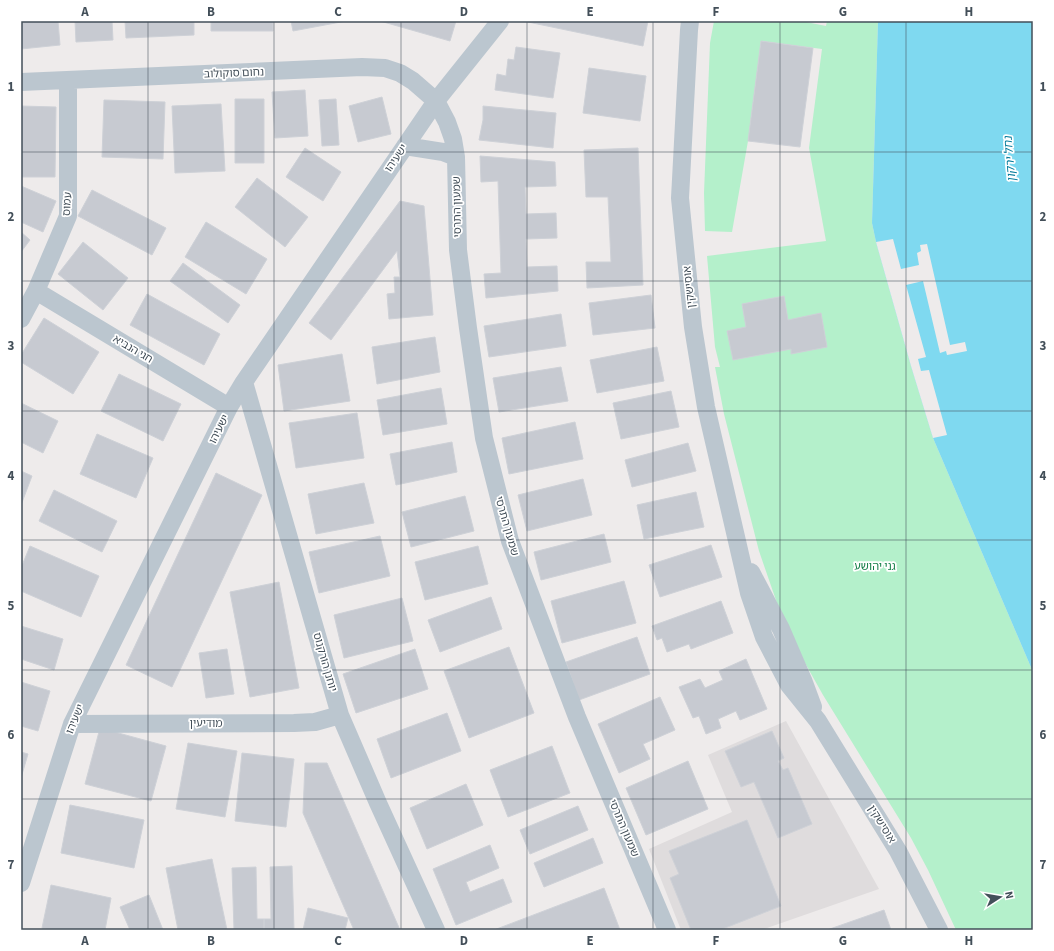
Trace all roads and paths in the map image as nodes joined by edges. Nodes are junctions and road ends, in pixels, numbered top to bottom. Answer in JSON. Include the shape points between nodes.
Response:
{"nodes":[{"id":1,"x":500,"y":21,"type":"edge"},
{"id":2,"x":690,"y":21,"type":"edge"},
{"id":3,"x":68,"y":80,"type":"junction"},
{"id":4,"x":21,"y":82,"type":"edge"},
{"id":5,"x":436,"y":101,"type":"junction"},
{"id":6,"x":405,"y":146,"type":"junction"},
{"id":7,"x":456,"y":157,"type":"junction"},
{"id":8,"x":36,"y":291,"type":"junction"},
{"id":9,"x":21,"y":319,"type":"edge"},
{"id":10,"x":244,"y":382,"type":"junction"},
{"id":11,"x":230,"y":407,"type":"junction"},
{"id":12,"x":340,"y":715,"type":"junction"},
{"id":13,"x":72,"y":724,"type":"junction"},
{"id":14,"x":21,"y":883,"type":"edge"},
{"id":15,"x":436,"y":930,"type":"edge"},
{"id":16,"x":667,"y":930,"type":"edge"},
{"id":17,"x":939,"y":930,"type":"edge"}],
"edges":[{"from":1,"to":5,"type":"street","name":"ישעיהו"},
{"from":2,"to":17,"type":"street","name":"אוסישקין","via":[[680,198],[693,327],[706,407],[749,593],[764,636],[789,685],[818,721],[898,851]]},
{"from":3,"to":4,"type":"street","name":"נחום סוקולוב"},
{"from":3,"to":5,"type":"street","name":"נחום סוקולוב","via":[[385,68],[413,81]]},
{"from":3,"to":8,"type":"street","name":"עמוס","via":[[68,216]]},
{"from":5,"to":6,"type":"street","name":"ישעיהו"},
{"from":5,"to":7,"type":"street","name":"שמעון התרסי","via":[[447,122]]},
{"from":6,"to":7,"type":"street","via":[[443,152]]},
{"from":6,"to":10,"type":"street","name":"ישעיהו"},
{"from":7,"to":16,"type":"street","name":"שמעון התרסי","via":[[458,250],[468,328],[484,438],[510,541],[576,717]]},
{"from":8,"to":9,"type":"street","name":"עמוס"},
{"from":8,"to":11,"type":"street","name":"חגי הנביא"},
{"from":10,"to":11,"type":"street","name":"ישעיהו"},
{"from":10,"to":12,"type":"street","name":"יוחנן הורקנוס"},
{"from":11,"to":13,"type":"street","name":"ישעיהו"},
{"from":12,"to":13,"type":"street","name":"מודיעין","via":[[315,722],[294,723]]},
{"from":12,"to":15,"type":"street","name":"יוחנן הורקנוס"},
{"from":13,"to":14,"type":"street","name":"ישעיהו"}]}
